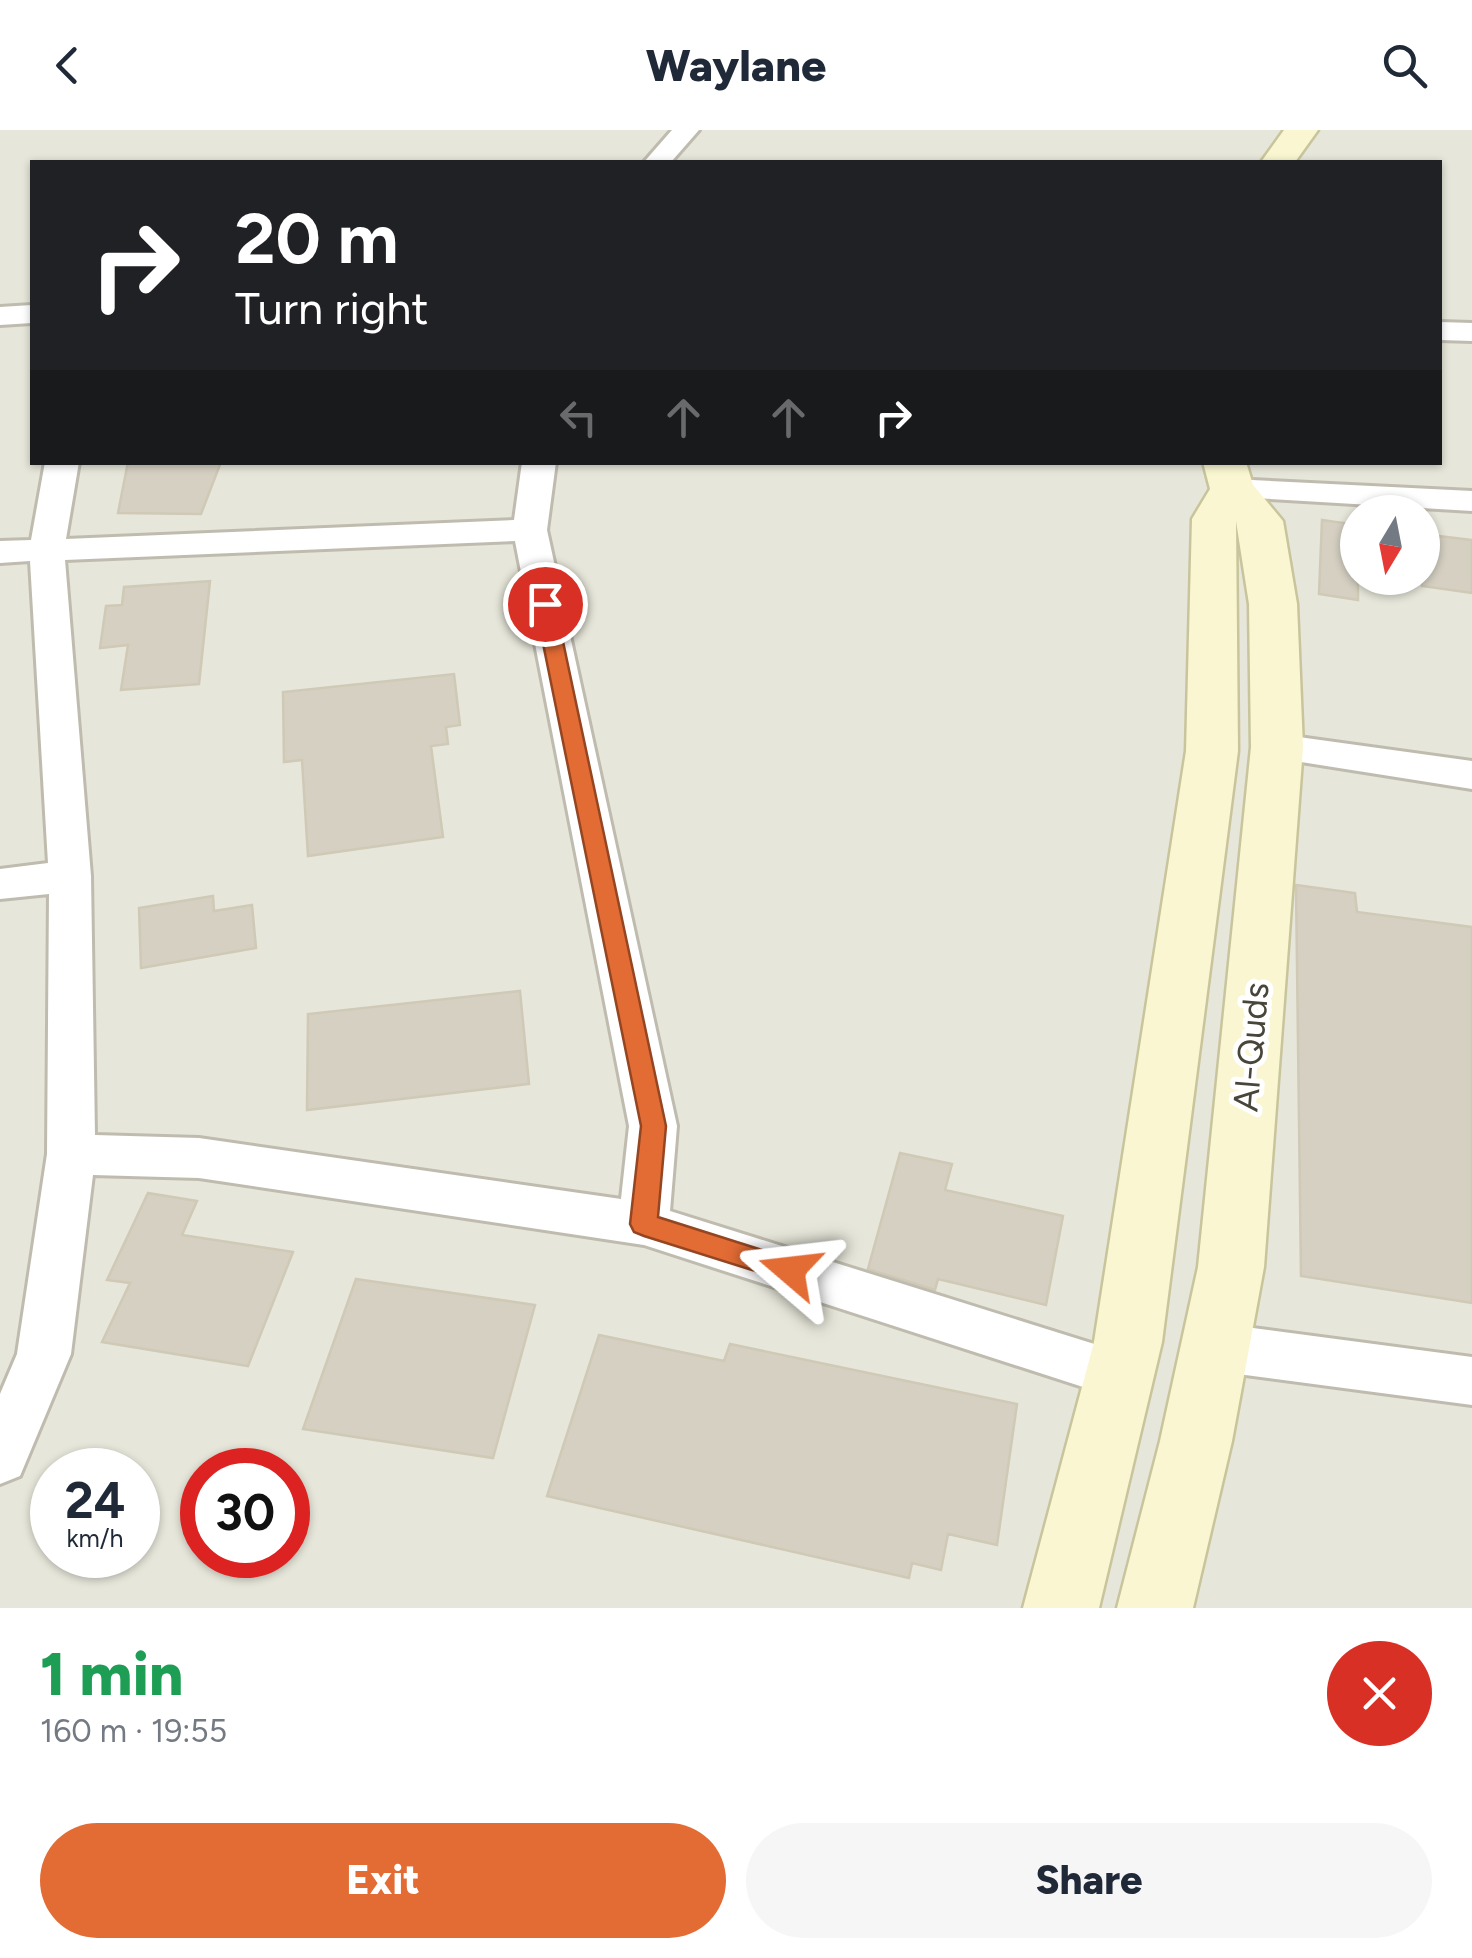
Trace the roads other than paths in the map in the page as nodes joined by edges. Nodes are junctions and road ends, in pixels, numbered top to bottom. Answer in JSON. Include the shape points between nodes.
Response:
{"nodes":[{"id":1,"x":686,"y":130,"type":"edge"},
{"id":2,"x":1301,"y":130,"type":"edge"},
{"id":3,"x":660,"y":160,"type":"edge"},
{"id":4,"x":1279,"y":160,"type":"edge"},
{"id":5,"x":30,"y":314,"type":"edge"},
{"id":6,"x":0,"y":316,"type":"edge"},
{"id":7,"x":1442,"y":331,"type":"edge"},
{"id":8,"x":1472,"y":332,"type":"edge"},
{"id":9,"x":61,"y":465,"type":"edge"},
{"id":10,"x":539,"y":465,"type":"edge"},
{"id":11,"x":1228,"y":476,"type":"edge"},
{"id":12,"x":1472,"y":501,"type":"edge"},
{"id":13,"x":530,"y":530,"type":"junction"},
{"id":14,"x":47,"y":550,"type":"junction"},
{"id":15,"x":0,"y":552,"type":"edge"},
{"id":16,"x":1277,"y":748,"type":"junction"},
{"id":17,"x":1472,"y":775,"type":"edge"},
{"id":18,"x":70,"y":876,"type":"junction"},
{"id":19,"x":0,"y":884,"type":"edge"},
{"id":20,"x":70,"y":1154,"type":"junction"},
{"id":21,"x":644,"y":1224,"type":"junction"},
{"id":22,"x":1215,"y":1347,"type":"junction"},
{"id":23,"x":1120,"y":1375,"type":"junction"},
{"id":24,"x":1472,"y":1382,"type":"edge"},
{"id":25,"x":0,"y":1458,"type":"edge"},
{"id":26,"x":1062,"y":1608,"type":"edge"},
{"id":27,"x":1155,"y":1608,"type":"edge"}],
"edges":[{"from":1,"to":3,"type":"street"},
{"from":2,"to":4,"type":"street"},
{"from":5,"to":6,"type":"street"},
{"from":7,"to":8,"type":"street"},
{"from":9,"to":14,"type":"street"},
{"from":10,"to":13,"type":"street"},
{"from":11,"to":12,"type":"street"},
{"from":11,"to":16,"type":"street","name":"Al-Quds","via":[[1261,521],[1274,604]]},
{"from":11,"to":23,"type":"street","via":[[1214,519],[1212,752]]},
{"from":13,"to":14,"type":"street"},
{"from":13,"to":21,"type":"street","via":[[654,1126]]},
{"from":14,"to":15,"type":"street"},
{"from":14,"to":18,"type":"street"},
{"from":16,"to":17,"type":"street"},
{"from":16,"to":22,"type":"street","name":"Al-Quds","via":[[1231,1267]]},
{"from":18,"to":19,"type":"street"},
{"from":18,"to":20,"type":"street"},
{"from":20,"to":21,"type":"street","via":[[199,1158]]},
{"from":20,"to":25,"type":"street","via":[[44,1354]]},
{"from":21,"to":23,"type":"street"},
{"from":22,"to":24,"type":"street"},
{"from":22,"to":27,"type":"street","name":"Al-Quds"},
{"from":23,"to":26,"type":"street"}]}
